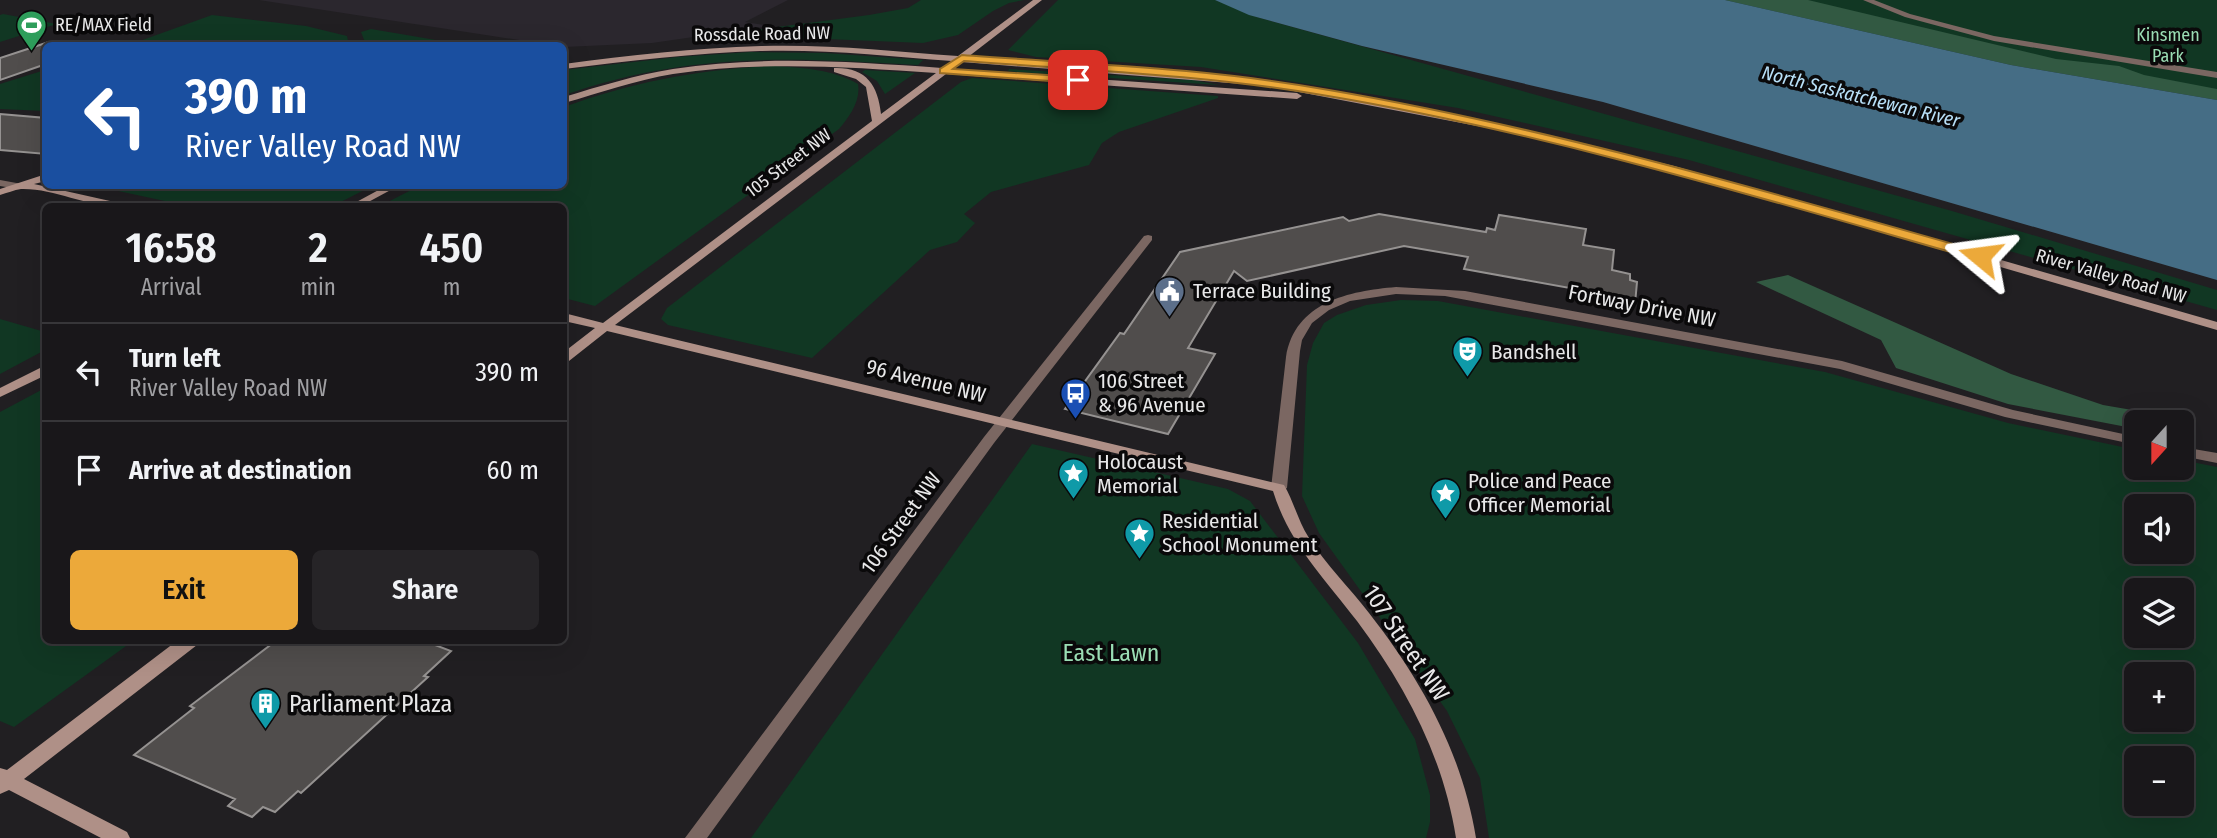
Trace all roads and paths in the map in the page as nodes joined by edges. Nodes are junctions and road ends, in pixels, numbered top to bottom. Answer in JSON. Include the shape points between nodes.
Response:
{"nodes":[{"id":1,"x":1038,"y":0,"type":"edge"},
{"id":2,"x":1867,"y":0,"type":"edge"},
{"id":3,"x":962,"y":58,"type":"junction"},
{"id":4,"x":776,"y":61,"type":"junction"},
{"id":5,"x":567,"y":66,"type":"edge"},
{"id":6,"x":944,"y":71,"type":"junction"},
{"id":7,"x":2217,"y":75,"type":"edge"},
{"id":8,"x":567,"y":99,"type":"edge"},
{"id":9,"x":1385,"y":105,"type":"junction"},
{"id":10,"x":877,"y":122,"type":"junction"},
{"id":11,"x":42,"y":178,"type":"edge"},
{"id":12,"x":0,"y":183,"type":"edge"},
{"id":13,"x":18,"y":186,"type":"junction"},
{"id":14,"x":42,"y":188,"type":"edge"},
{"id":15,"x":45,"y":189,"type":"edge"},
{"id":16,"x":387,"y":189,"type":"edge"},
{"id":17,"x":0,"y":192,"type":"edge"},
{"id":18,"x":106,"y":203,"type":"edge"},
{"id":19,"x":360,"y":203,"type":"edge"},
{"id":20,"x":1148,"y":238,"type":"dead end"},
{"id":21,"x":567,"y":318,"type":"edge"},
{"id":22,"x":2217,"y":326,"type":"edge"},
{"id":23,"x":605,"y":327,"type":"junction"},
{"id":24,"x":567,"y":356,"type":"edge"},
{"id":25,"x":42,"y":371,"type":"edge"},
{"id":26,"x":0,"y":393,"type":"edge"},
{"id":27,"x":1006,"y":421,"type":"junction"},
{"id":28,"x":2124,"y":438,"type":"edge"},
{"id":29,"x":2194,"y":453,"type":"edge"},
{"id":30,"x":2217,"y":458,"type":"edge"},
{"id":31,"x":1279,"y":488,"type":"junction"},
{"id":32,"x":186,"y":644,"type":"edge"},
{"id":33,"x":3,"y":780,"type":"edge"},
{"id":34,"x":120,"y":838,"type":"edge"},
{"id":35,"x":695,"y":838,"type":"edge"},
{"id":36,"x":1466,"y":838,"type":"edge"}],
"edges":[{"from":1,"to":3,"type":"main road","name":"105 Street NW"},
{"from":2,"to":7,"type":"street","via":[[1919,22]]},
{"from":3,"to":5,"type":"main road","name":"Rossdale Road NW","via":[[762,48]]},
{"from":3,"to":6,"type":"main road","name":"105 Street NW"},
{"from":3,"to":9,"type":"main road","name":"River Valley Road NW","via":[[1233,78]]},
{"from":4,"to":6,"type":"main road","name":"Rossdale Road NW"},
{"from":4,"to":8,"type":"main road","name":"Rossdale Road NW","via":[[674,70]]},
{"from":4,"to":10,"type":"main road","via":[[836,70],[865,80],[876,94]]},
{"from":6,"to":9,"type":"main road","name":"River Valley Road NW"},
{"from":6,"to":10,"type":"main road","name":"105 Street NW"},
{"from":9,"to":22,"type":"main road","name":"River Valley Road NW","via":[[1670,168]]},
{"from":10,"to":23,"type":"main road","name":"105 Street NW"},
{"from":11,"to":13,"type":"main road"},
{"from":12,"to":13,"type":"street"},
{"from":13,"to":14,"type":"main road"},
{"from":13,"to":17,"type":"main road"},
{"from":15,"to":18,"type":"main road"},
{"from":16,"to":19,"type":"main road"},
{"from":20,"to":27,"type":"street","name":"106 Street NW"},
{"from":21,"to":23,"type":"main road","name":"96 Avenue NW"},
{"from":23,"to":24,"type":"main road","name":"105 Street NW"},
{"from":23,"to":27,"type":"main road","name":"96 Avenue NW"},
{"from":25,"to":26,"type":"main road"},
{"from":27,"to":31,"type":"main road","name":"96 Avenue NW"},
{"from":27,"to":35,"type":"street","name":"106 Street NW"},
{"from":28,"to":31,"type":"street","name":"Fortway Drive NW","via":[[2010,414],[1842,365],[1465,295],[1403,289],[1349,298],[1320,311],[1301,329],[1293,351]]},
{"from":29,"to":30,"type":"street"},
{"from":31,"to":36,"type":"main road","name":"107 Street NW","via":[[1298,538],[1363,618],[1425,712],[1455,779]]},
{"from":32,"to":33,"type":"main road"},
{"from":33,"to":34,"type":"main road"}]}
